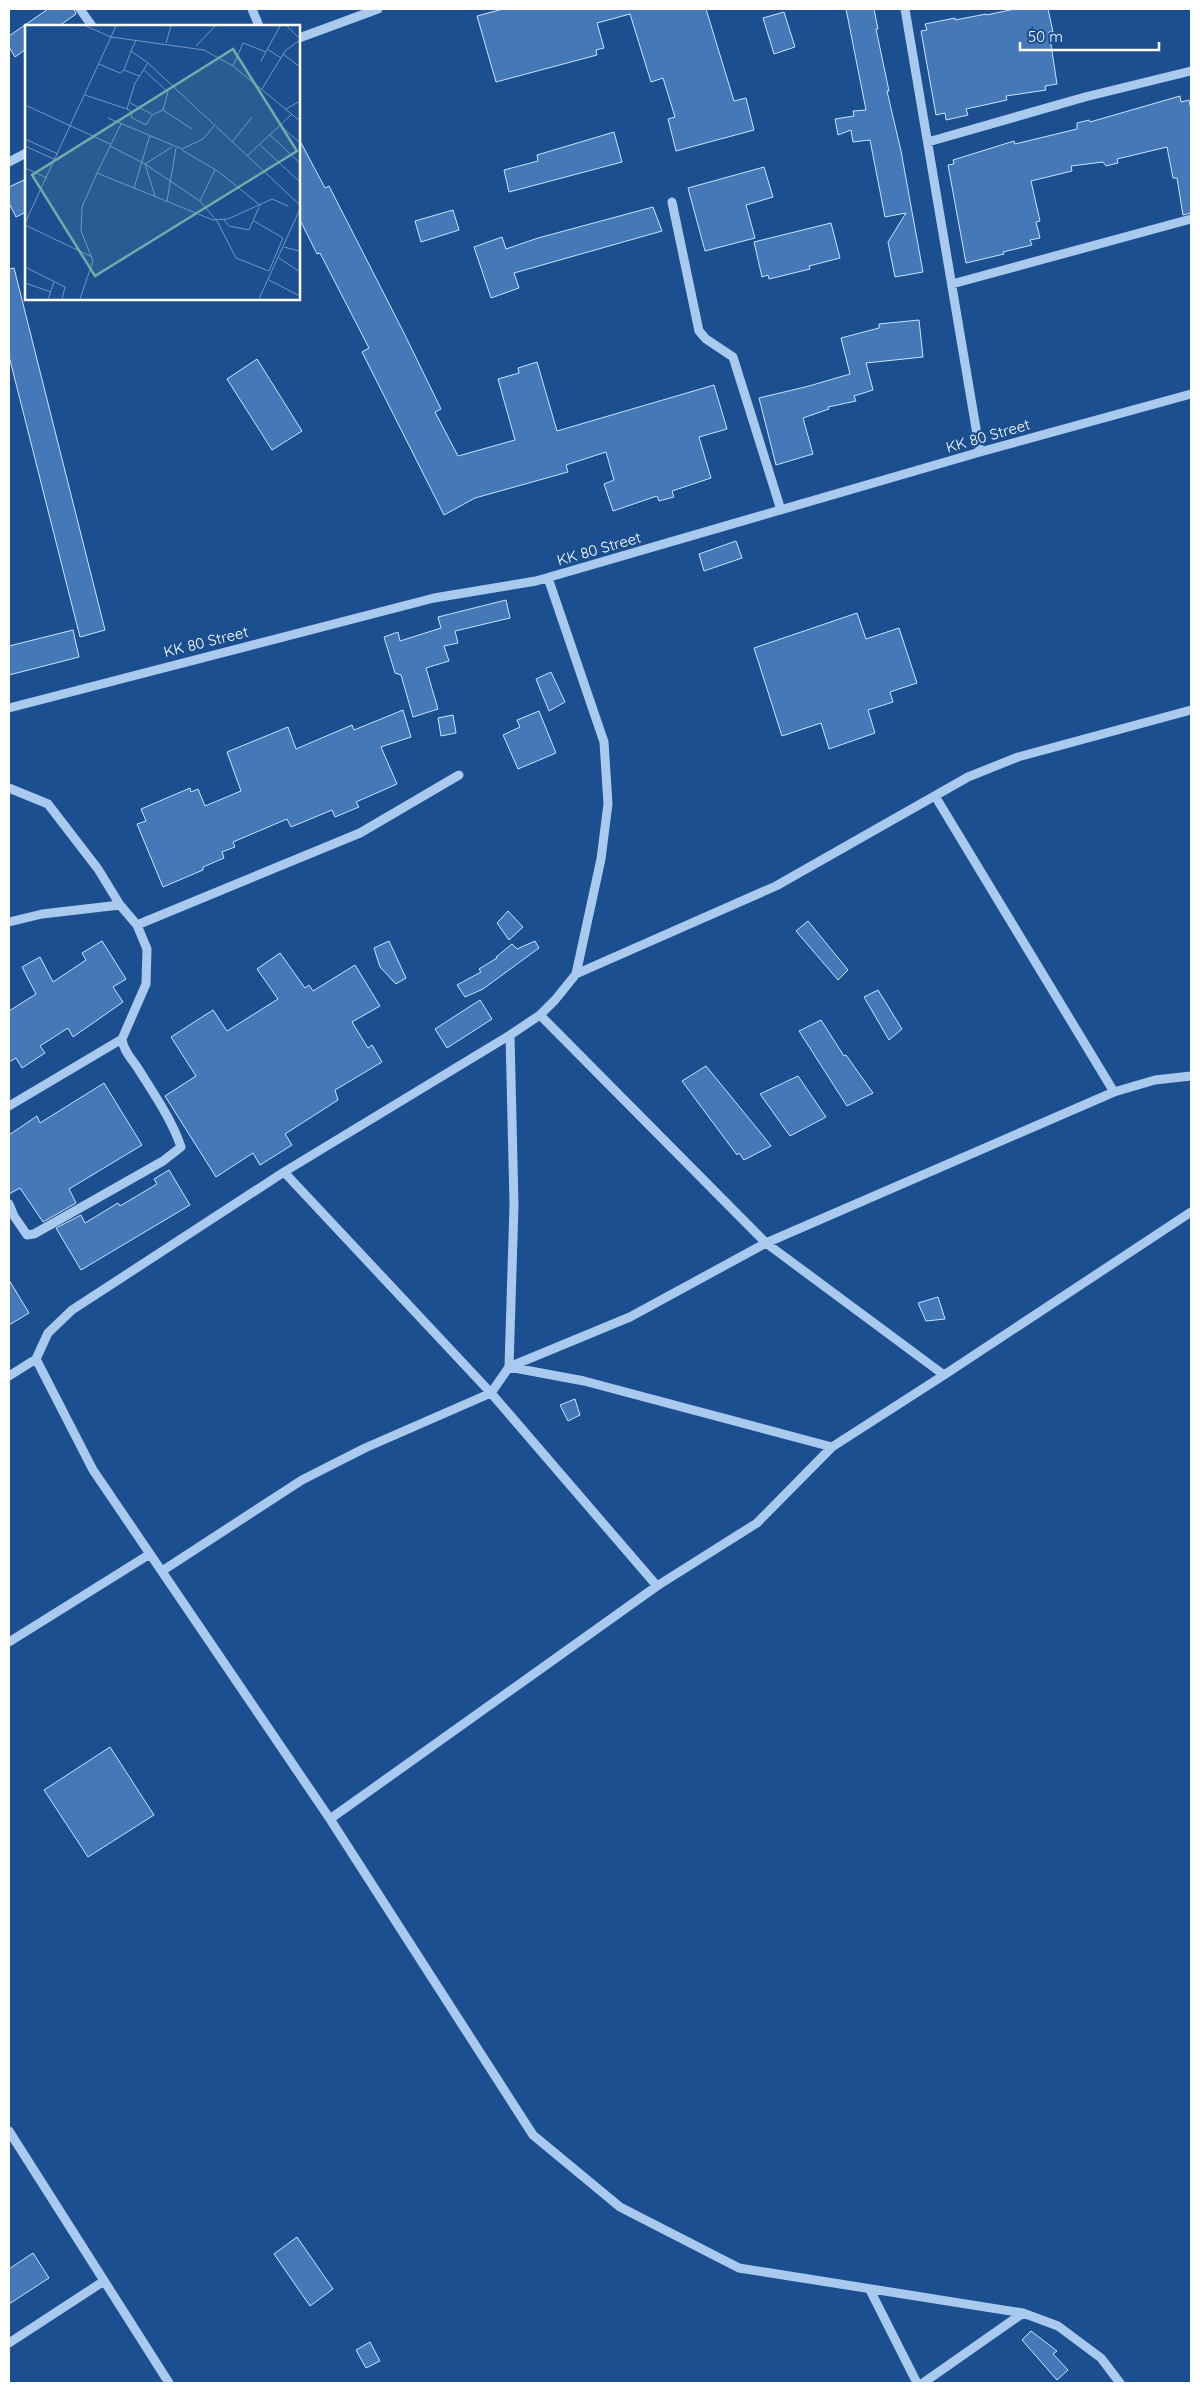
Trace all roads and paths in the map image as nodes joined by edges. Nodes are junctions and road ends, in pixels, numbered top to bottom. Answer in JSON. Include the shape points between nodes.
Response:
{"nodes":[{"id":1,"x":80,"y":9,"type":"edge"},
{"id":2,"x":252,"y":9,"type":"edge"},
{"id":3,"x":378,"y":9,"type":"edge"},
{"id":4,"x":905,"y":9,"type":"edge"},
{"id":5,"x":91,"y":25,"type":"edge"},
{"id":6,"x":259,"y":25,"type":"edge"},
{"id":7,"x":300,"y":38,"type":"edge"},
{"id":8,"x":1191,"y":71,"type":"edge"},
{"id":9,"x":928,"y":142,"type":"junction"},
{"id":10,"x":25,"y":154,"type":"edge"},
{"id":11,"x":9,"y":162,"type":"edge"},
{"id":12,"x":672,"y":202,"type":"dead end"},
{"id":13,"x":1191,"y":219,"type":"edge"},
{"id":14,"x":952,"y":284,"type":"junction"},
{"id":15,"x":1191,"y":394,"type":"edge"},
{"id":16,"x":980,"y":452,"type":"junction"},
{"id":17,"x":781,"y":510,"type":"junction"},
{"id":18,"x":548,"y":578,"type":"junction"},
{"id":19,"x":9,"y":708,"type":"edge"},
{"id":20,"x":1191,"y":710,"type":"edge"},
{"id":21,"x":459,"y":775,"type":"dead end"},
{"id":22,"x":9,"y":788,"type":"edge"},
{"id":23,"x":935,"y":796,"type":"junction"},
{"id":24,"x":120,"y":905,"type":"junction"},
{"id":25,"x":9,"y":922,"type":"edge"},
{"id":26,"x":137,"y":925,"type":"junction"},
{"id":27,"x":576,"y":974,"type":"junction"},
{"id":28,"x":540,"y":1015,"type":"junction"},
{"id":29,"x":510,"y":1035,"type":"junction"},
{"id":30,"x":122,"y":1039,"type":"junction"},
{"id":31,"x":1191,"y":1076,"type":"edge"},
{"id":32,"x":1114,"y":1092,"type":"junction"},
{"id":33,"x":9,"y":1106,"type":"edge"},
{"id":34,"x":284,"y":1172,"type":"junction"},
{"id":35,"x":9,"y":1204,"type":"edge"},
{"id":36,"x":1191,"y":1212,"type":"edge"},
{"id":37,"x":766,"y":1243,"type":"junction"},
{"id":38,"x":36,"y":1358,"type":"junction"},
{"id":39,"x":509,"y":1367,"type":"junction"},
{"id":40,"x":944,"y":1375,"type":"junction"},
{"id":41,"x":9,"y":1376,"type":"edge"},
{"id":42,"x":491,"y":1393,"type":"junction"},
{"id":43,"x":832,"y":1447,"type":"junction"},
{"id":44,"x":150,"y":1554,"type":"junction"},
{"id":45,"x":162,"y":1571,"type":"junction"},
{"id":46,"x":657,"y":1586,"type":"junction"},
{"id":47,"x":9,"y":1642,"type":"edge"},
{"id":48,"x":330,"y":1819,"type":"junction"},
{"id":49,"x":9,"y":2130,"type":"edge"},
{"id":50,"x":104,"y":2281,"type":"junction"},
{"id":51,"x":870,"y":2290,"type":"junction"},
{"id":52,"x":1023,"y":2313,"type":"junction"},
{"id":53,"x":9,"y":2344,"type":"edge"},
{"id":54,"x":169,"y":2383,"type":"edge"},
{"id":55,"x":917,"y":2383,"type":"edge"},
{"id":56,"x":923,"y":2383,"type":"edge"},
{"id":57,"x":1120,"y":2383,"type":"edge"}],
"edges":[{"from":1,"to":5,"type":"street"},
{"from":2,"to":6,"type":"street"},
{"from":3,"to":7,"type":"street"},
{"from":4,"to":9,"type":"street"},
{"from":8,"to":9,"type":"street","via":[[1085,97]]},
{"from":9,"to":14,"type":"street"},
{"from":10,"to":11,"type":"street"},
{"from":12,"to":17,"type":"street","via":[[700,331],[733,358]]},
{"from":13,"to":14,"type":"street"},
{"from":14,"to":16,"type":"street"},
{"from":15,"to":16,"type":"street","name":"KK 80 Street"},
{"from":16,"to":17,"type":"street","name":"KK 80 Street"},
{"from":17,"to":18,"type":"street","name":"KK 80 Street"},
{"from":18,"to":19,"type":"street","name":"KK 80 Street","via":[[434,598]]},
{"from":18,"to":27,"type":"street","via":[[604,742],[608,804],[601,859]]},
{"from":20,"to":23,"type":"street","via":[[1018,757],[968,777]]},
{"from":21,"to":26,"type":"street","via":[[360,833]]},
{"from":22,"to":24,"type":"street","via":[[48,804],[98,869]]},
{"from":23,"to":27,"type":"street","via":[[776,886]]},
{"from":23,"to":32,"type":"street"},
{"from":24,"to":25,"type":"street","via":[[42,914]]},
{"from":24,"to":26,"type":"street"},
{"from":26,"to":30,"type":"street","via":[[146,949],[146,984]]},
{"from":27,"to":28,"type":"street"},
{"from":28,"to":29,"type":"street"},
{"from":28,"to":37,"type":"street"},
{"from":29,"to":34,"type":"street"},
{"from":29,"to":39,"type":"street","via":[[514,1205]]},
{"from":30,"to":33,"type":"street"},
{"from":30,"to":35,"type":"street","via":[[123,1047],[167,1117],[181,1147],[163,1161],[34,1234],[27,1235]]},
{"from":31,"to":32,"type":"street","via":[[1155,1080]]},
{"from":32,"to":37,"type":"street"},
{"from":34,"to":38,"type":"street","via":[[72,1310],[48,1333]]},
{"from":34,"to":42,"type":"street"},
{"from":36,"to":40,"type":"street"},
{"from":37,"to":39,"type":"street","via":[[630,1317]]},
{"from":37,"to":40,"type":"street"},
{"from":38,"to":41,"type":"street"},
{"from":38,"to":44,"type":"street","via":[[93,1470]]},
{"from":39,"to":42,"type":"street"},
{"from":39,"to":43,"type":"street","via":[[584,1381]]},
{"from":40,"to":43,"type":"street"},
{"from":42,"to":45,"type":"street","via":[[365,1448],[302,1480]]},
{"from":42,"to":46,"type":"street"},
{"from":43,"to":46,"type":"street","via":[[756,1522]]},
{"from":44,"to":45,"type":"street"},
{"from":44,"to":47,"type":"street"},
{"from":45,"to":48,"type":"street"},
{"from":46,"to":48,"type":"street"},
{"from":48,"to":51,"type":"street","via":[[533,2135],[620,2207],[739,2268]]},
{"from":49,"to":50,"type":"street"},
{"from":50,"to":53,"type":"street"},
{"from":50,"to":54,"type":"street"},
{"from":51,"to":52,"type":"street"},
{"from":51,"to":55,"type":"street"},
{"from":52,"to":56,"type":"street"},
{"from":52,"to":57,"type":"street","via":[[1058,2326],[1101,2358]]}]}
